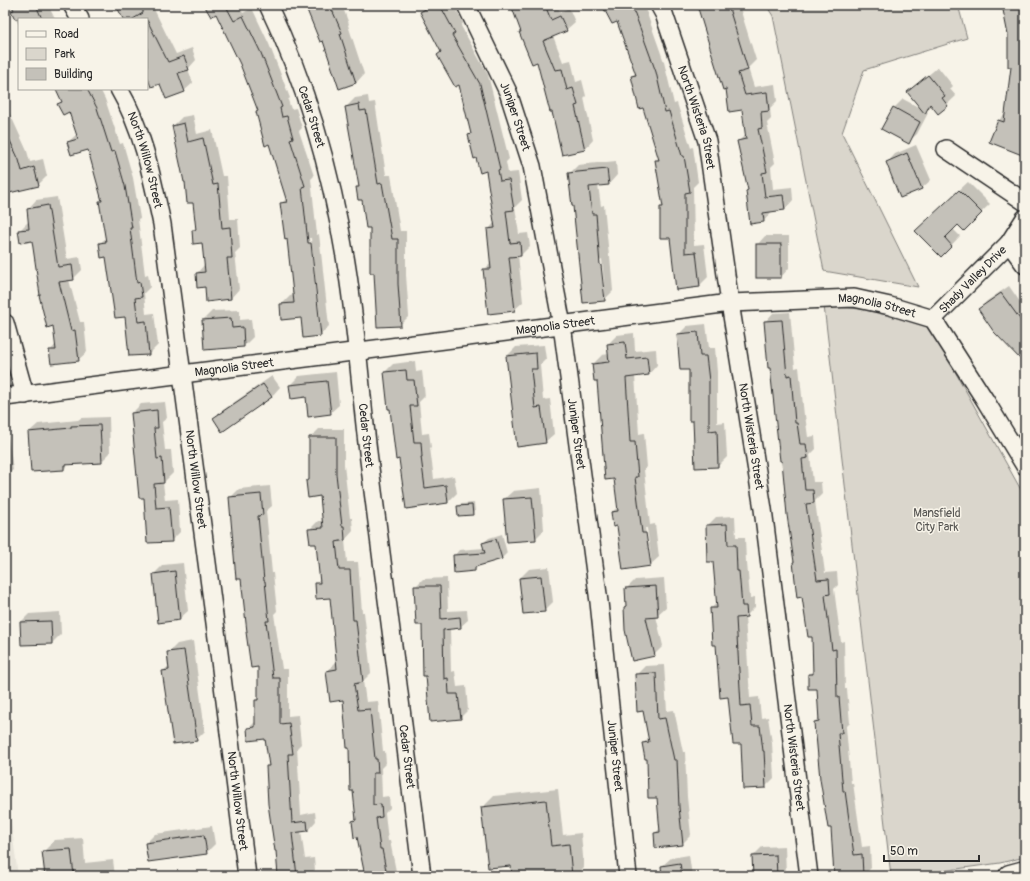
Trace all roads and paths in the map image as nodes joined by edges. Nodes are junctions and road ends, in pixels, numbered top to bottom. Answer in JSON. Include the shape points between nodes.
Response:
{"nodes":[{"id":1,"x":72,"y":5,"type":"edge"},
{"id":2,"x":268,"y":5,"type":"edge"},
{"id":3,"x":466,"y":5,"type":"edge"},
{"id":4,"x":660,"y":5,"type":"edge"},
{"id":5,"x":79,"y":18,"type":"edge"},
{"id":6,"x":120,"y":90,"type":"edge"},
{"id":7,"x":946,"y":150,"type":"dead end"},
{"id":8,"x":1025,"y":202,"type":"edge"},
{"id":9,"x":1025,"y":218,"type":"edge"},
{"id":10,"x":1009,"y":243,"type":"junction"},
{"id":11,"x":1025,"y":265,"type":"edge"},
{"id":12,"x":730,"y":303,"type":"junction"},
{"id":13,"x":933,"y":319,"type":"junction"},
{"id":14,"x":5,"y":323,"type":"edge"},
{"id":15,"x":562,"y":325,"type":"junction"},
{"id":16,"x":356,"y":351,"type":"junction"},
{"id":17,"x":181,"y":374,"type":"junction"},
{"id":18,"x":24,"y":394,"type":"junction"},
{"id":19,"x":5,"y":397,"type":"edge"},
{"id":20,"x":1025,"y":466,"type":"edge"},
{"id":21,"x":1025,"y":872,"type":"edge"},
{"id":22,"x":247,"y":876,"type":"edge"},
{"id":23,"x":422,"y":876,"type":"edge"},
{"id":24,"x":628,"y":876,"type":"edge"},
{"id":25,"x":809,"y":876,"type":"edge"},
{"id":26,"x":1010,"y":876,"type":"edge"}],
"edges":[{"from":1,"to":5,"type":"street"},
{"from":2,"to":16,"type":"street","name":"Cedar Street","via":[[287,46],[315,126],[330,181],[347,269]]},
{"from":3,"to":15,"type":"street","name":"Juniper Street","via":[[508,92],[532,166]]},
{"from":4,"to":12,"type":"street","name":"North Wisteria Street","via":[[707,141]]},
{"from":6,"to":17,"type":"street","name":"North Willow Street","via":[[128,105],[150,168],[162,224]]},
{"from":7,"to":8,"type":"street"},
{"from":9,"to":10,"type":"street","name":"Shady Valley Drive"},
{"from":10,"to":11,"type":"street"},
{"from":10,"to":13,"type":"street","name":"Shady Valley Drive"},
{"from":12,"to":13,"type":"street","name":"Magnolia Street","via":[[854,298]]},
{"from":12,"to":15,"type":"street","name":"Magnolia Street"},
{"from":12,"to":25,"type":"street","name":"North Wisteria Street","via":[[763,509]]},
{"from":13,"to":20,"type":"street","name":"Magnolia Street"},
{"from":14,"to":18,"type":"street"},
{"from":15,"to":16,"type":"street","name":"Magnolia Street"},
{"from":15,"to":24,"type":"street","name":"Juniper Street","via":[[599,602]]},
{"from":16,"to":17,"type":"street","name":"Magnolia Street"},
{"from":16,"to":23,"type":"street","name":"Cedar Street"},
{"from":17,"to":18,"type":"street","name":"Magnolia Street"},
{"from":17,"to":22,"type":"street","name":"North Willow Street"},
{"from":18,"to":19,"type":"street","name":"Magnolia Street"},
{"from":21,"to":26,"type":"main road"}]}
